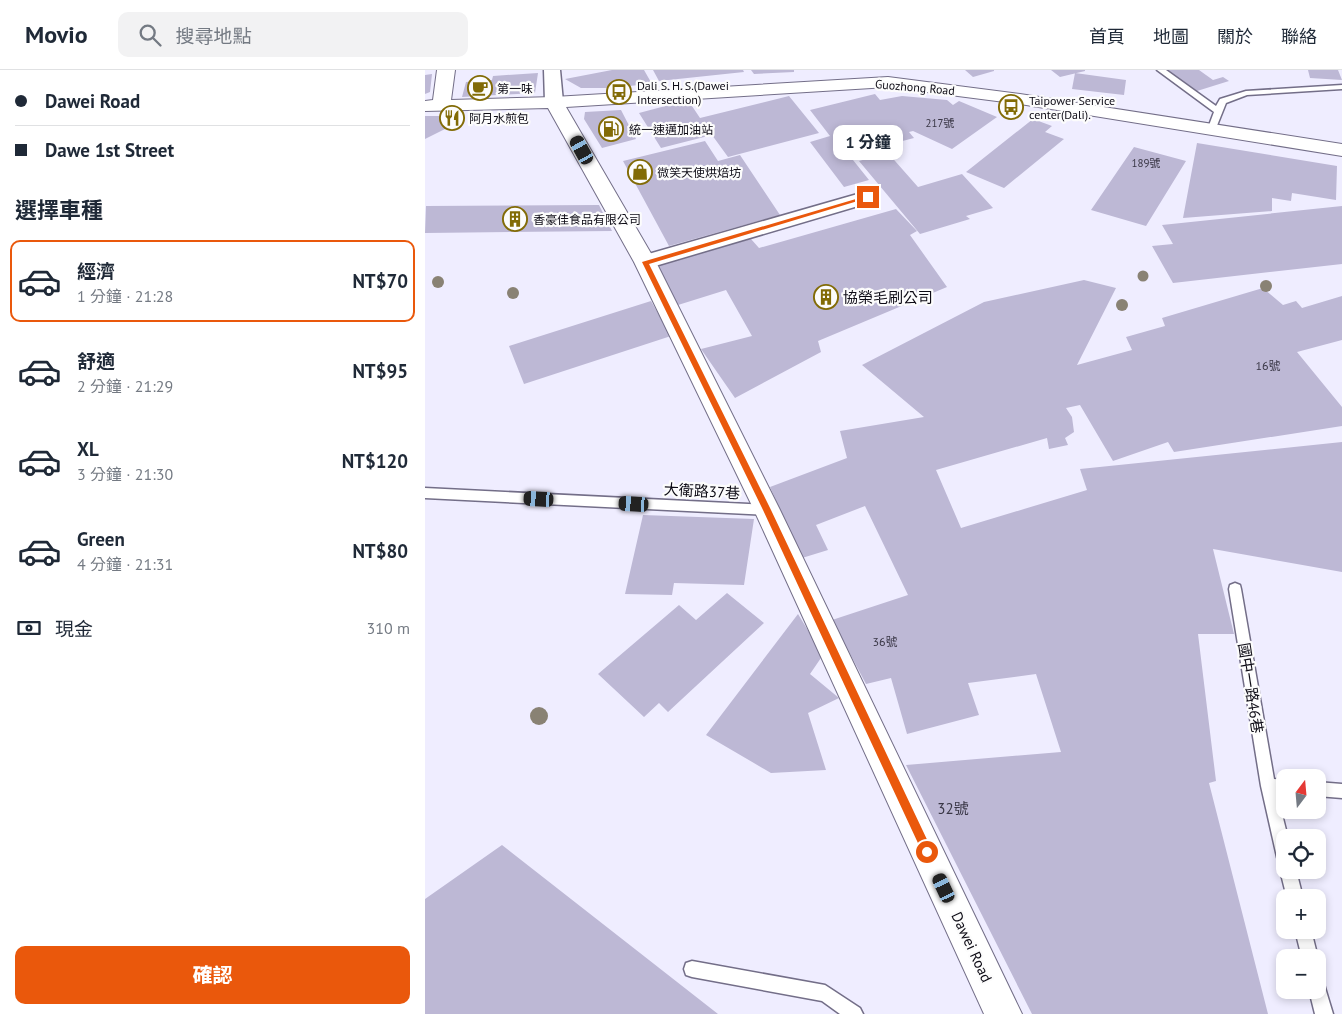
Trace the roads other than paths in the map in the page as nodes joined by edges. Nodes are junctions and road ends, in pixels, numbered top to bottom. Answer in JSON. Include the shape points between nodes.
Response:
{"nodes":[{"id":1,"x":446,"y":70,"type":"edge"},
{"id":2,"x":552,"y":70,"type":"edge"},
{"id":3,"x":1161,"y":70,"type":"edge"},
{"id":4,"x":1342,"y":87,"type":"edge"},
{"id":5,"x":554,"y":102,"type":"junction"},
{"id":6,"x":433,"y":106,"type":"edge"},
{"id":7,"x":1215,"y":120,"type":"junction"},
{"id":8,"x":1342,"y":150,"type":"edge"},
{"id":9,"x":868,"y":197,"type":"dead end"},
{"id":10,"x":645,"y":262,"type":"junction"},
{"id":11,"x":425,"y":494,"type":"edge"},
{"id":12,"x":767,"y":510,"type":"junction"},
{"id":13,"x":1235,"y":589,"type":"dead end"},
{"id":14,"x":1267,"y":786,"type":"junction"},
{"id":15,"x":1276,"y":786,"type":"edge"},
{"id":16,"x":1326,"y":789,"type":"edge"},
{"id":17,"x":1342,"y":790,"type":"edge"},
{"id":18,"x":1278,"y":829,"type":"edge"},
{"id":19,"x":692,"y":969,"type":"dead end"},
{"id":20,"x":1320,"y":999,"type":"edge"},
{"id":21,"x":855,"y":1014,"type":"edge"},
{"id":22,"x":1003,"y":1014,"type":"edge"},
{"id":23,"x":1324,"y":1014,"type":"edge"}],
"edges":[{"from":1,"to":6,"type":"street"},
{"from":2,"to":5,"type":"street","name":"Dawei Road"},
{"from":3,"to":7,"type":"lane"},
{"from":4,"to":7,"type":"lane","via":[[1246,93],[1223,102]]},
{"from":5,"to":6,"type":"street","name":"Guozhong Road"},
{"from":5,"to":7,"type":"street","name":"Guozhong Road","via":[[889,82]]},
{"from":5,"to":10,"type":"street","name":"Dawei Road"},
{"from":7,"to":8,"type":"street","name":"Guozhong Road"},
{"from":9,"to":10,"type":"street"},
{"from":10,"to":12,"type":"street","name":"Dawei Road"},
{"from":11,"to":12,"type":"lane","name":"大衛路37巷"},
{"from":12,"to":22,"type":"street","name":"Dawei Road"},
{"from":13,"to":14,"type":"lane","name":"國中一路46巷"},
{"from":14,"to":15,"type":"lane"},
{"from":14,"to":18,"type":"lane","name":"國中一路46巷"},
{"from":16,"to":17,"type":"lane"},
{"from":19,"to":21,"type":"lane","via":[[825,993]]},
{"from":20,"to":23,"type":"lane"}]}
